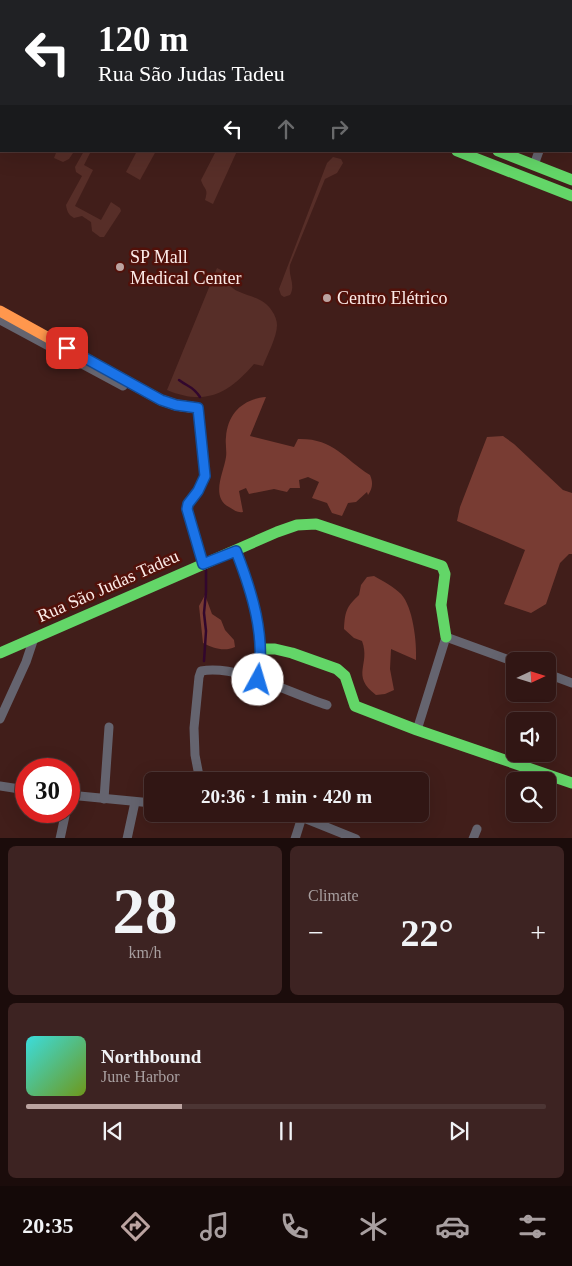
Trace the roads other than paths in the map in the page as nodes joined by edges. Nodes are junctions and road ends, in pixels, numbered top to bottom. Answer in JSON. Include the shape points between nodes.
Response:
{"nodes":[{"id":1,"x":461,"y":152,"type":"edge"},
{"id":2,"x":501,"y":152,"type":"edge"},
{"id":3,"x":539,"y":152,"type":"edge"},
{"id":4,"x":534,"y":165,"type":"junction"},
{"id":5,"x":572,"y":180,"type":"edge"},
{"id":6,"x":572,"y":196,"type":"edge"},
{"id":7,"x":0,"y":311,"type":"edge"},
{"id":8,"x":0,"y":320,"type":"edge"},
{"id":9,"x":198,"y":408,"type":"junction"},
{"id":10,"x":236,"y":551,"type":"junction"},
{"id":11,"x":203,"y":564,"type":"junction"},
{"id":12,"x":446,"y":637,"type":"junction"},
{"id":13,"x":34,"y":638,"type":"junction"},
{"id":14,"x":262,"y":648,"type":"junction"},
{"id":15,"x":0,"y":653,"type":"edge"},
{"id":16,"x":506,"y":659,"type":"edge"},
{"id":17,"x":556,"y":677,"type":"edge"},
{"id":18,"x":258,"y":680,"type":"junction"},
{"id":19,"x":572,"y":683,"type":"edge"},
{"id":20,"x":326,"y":705,"type":"dead end"},
{"id":21,"x":0,"y":719,"type":"edge"},
{"id":22,"x":109,"y":727,"type":"dead end"},
{"id":23,"x":417,"y":730,"type":"junction"},
{"id":24,"x":198,"y":772,"type":"edge"},
{"id":25,"x":572,"y":783,"type":"edge"},
{"id":26,"x":0,"y":786,"type":"edge"},
{"id":27,"x":15,"y":788,"type":"edge"},
{"id":28,"x":80,"y":797,"type":"edge"},
{"id":29,"x":104,"y":799,"type":"junction"},
{"id":30,"x":135,"y":802,"type":"junction"},
{"id":31,"x":144,"y":803,"type":"edge"},
{"id":32,"x":297,"y":822,"type":"edge"},
{"id":33,"x":316,"y":822,"type":"edge"},
{"id":34,"x":63,"y":823,"type":"edge"},
{"id":35,"x":476,"y":829,"type":"dead end"},
{"id":36,"x":60,"y":838,"type":"edge"},
{"id":37,"x":127,"y":838,"type":"edge"},
{"id":38,"x":295,"y":838,"type":"edge"},
{"id":39,"x":356,"y":838,"type":"edge"},
{"id":40,"x":473,"y":838,"type":"edge"}],
"edges":[{"from":1,"to":6,"type":"street"},
{"from":2,"to":4,"type":"street"},
{"from":3,"to":4,"type":"street"},
{"from":4,"to":5,"type":"street"},
{"from":7,"to":9,"type":"street","via":[[161,400]]},
{"from":8,"to":9,"type":"street","via":[[160,405]]},
{"from":9,"to":11,"type":"street","via":[[205,476],[187,509]]},
{"from":10,"to":11,"type":"street","name":"Rua São Judas Tadeu"},
{"from":10,"to":12,"type":"street","name":"Rua São Judas Tadeu","via":[[289,527],[308,523],[442,566],[445,574],[441,605]]},
{"from":10,"to":14,"type":"street","via":[[247,579]]},
{"from":11,"to":13,"type":"street","name":"Rua São Judas Tadeu"},
{"from":12,"to":16,"type":"street"},
{"from":12,"to":23,"type":"street"},
{"from":13,"to":15,"type":"street","name":"Rua São Judas Tadeu"},
{"from":13,"to":21,"type":"street"},
{"from":14,"to":18,"type":"street"},
{"from":14,"to":23,"type":"street","via":[[292,653],[337,669],[344,676],[355,706]]},
{"from":17,"to":19,"type":"street"},
{"from":18,"to":20,"type":"street"},
{"from":18,"to":24,"type":"street","via":[[224,671],[200,674],[194,728]]},
{"from":22,"to":29,"type":"street"},
{"from":23,"to":25,"type":"street"},
{"from":26,"to":27,"type":"street"},
{"from":28,"to":29,"type":"street"},
{"from":29,"to":30,"type":"street"},
{"from":30,"to":31,"type":"street"},
{"from":30,"to":37,"type":"street"},
{"from":32,"to":38,"type":"street"},
{"from":33,"to":39,"type":"street"},
{"from":34,"to":36,"type":"street"},
{"from":35,"to":40,"type":"street"}]}
